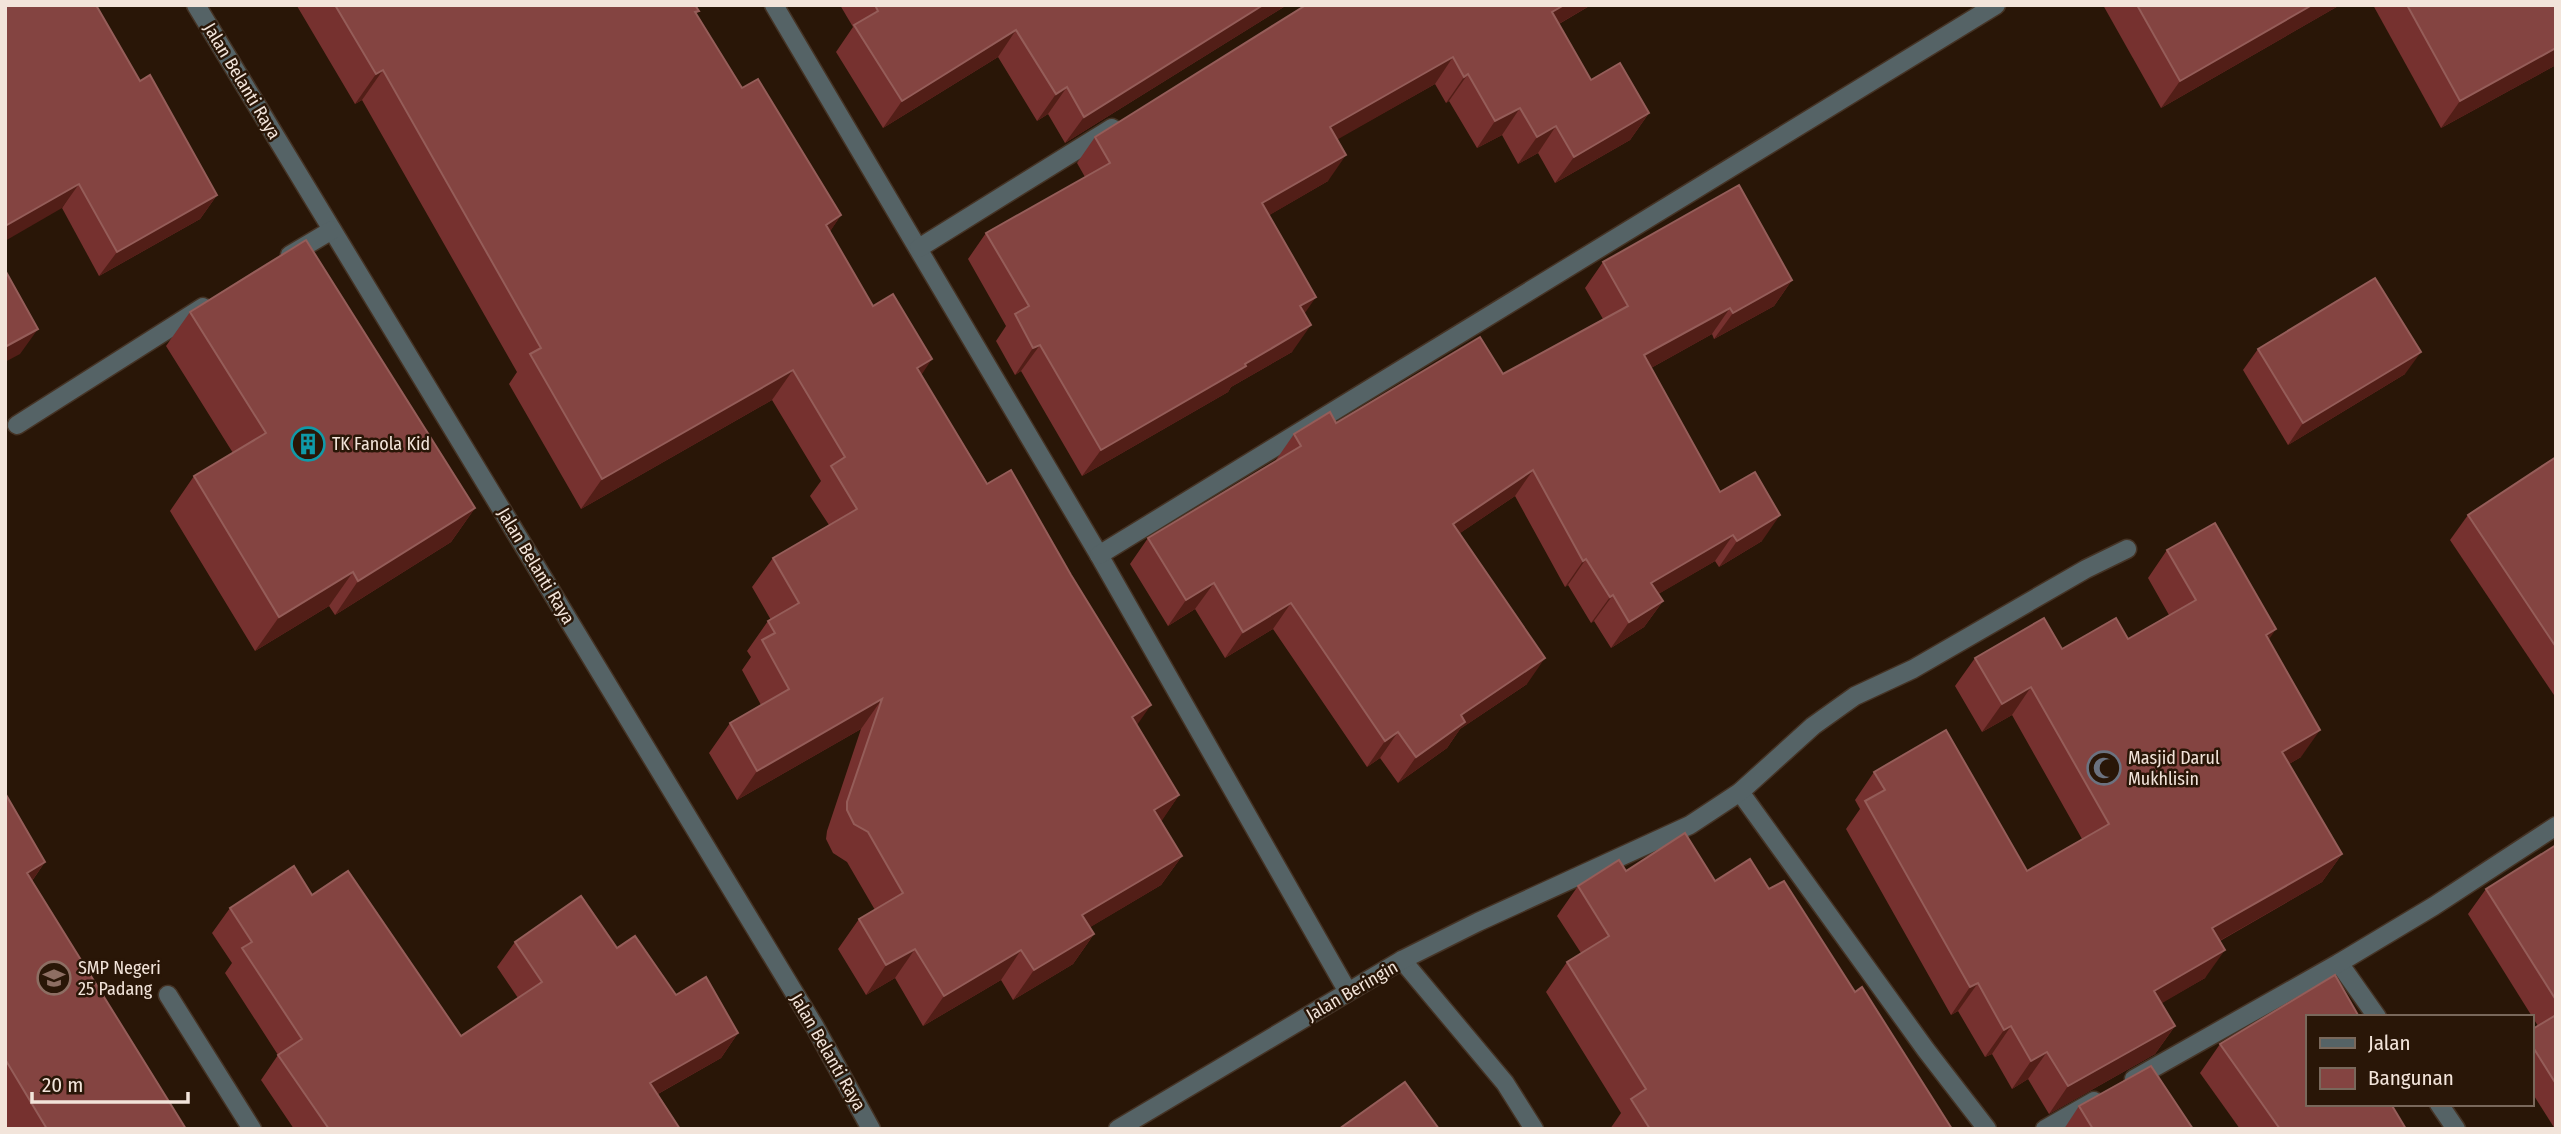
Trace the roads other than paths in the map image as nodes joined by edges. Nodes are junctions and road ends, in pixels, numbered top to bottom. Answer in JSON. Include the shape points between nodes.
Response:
{"nodes":[{"id":1,"x":196,"y":5,"type":"edge"},
{"id":2,"x":774,"y":5,"type":"edge"},
{"id":3,"x":1996,"y":5,"type":"edge"},
{"id":4,"x":1131,"y":116,"type":"edge"},
{"id":5,"x":332,"y":230,"type":"junction"},
{"id":6,"x":919,"y":248,"type":"junction"},
{"id":7,"x":277,"y":263,"type":"edge"},
{"id":8,"x":222,"y":296,"type":"edge"},
{"id":9,"x":17,"y":425,"type":"dead end"},
{"id":10,"x":2127,"y":549,"type":"dead end"},
{"id":11,"x":1099,"y":555,"type":"junction"},
{"id":12,"x":1741,"y":792,"type":"junction"},
{"id":13,"x":2556,"y":827,"type":"edge"},
{"id":14,"x":1402,"y":960,"type":"junction"},
{"id":15,"x":2339,"y":963,"type":"junction"},
{"id":16,"x":1348,"y":992,"type":"junction"},
{"id":17,"x":168,"y":995,"type":"dead end"},
{"id":18,"x":2376,"y":1015,"type":"edge"},
{"id":19,"x":2440,"y":1106,"type":"edge"},
{"id":20,"x":252,"y":1129,"type":"edge"},
{"id":21,"x":871,"y":1129,"type":"edge"},
{"id":22,"x":1118,"y":1129,"type":"edge"},
{"id":23,"x":1534,"y":1129,"type":"edge"},
{"id":24,"x":1987,"y":1129,"type":"edge"},
{"id":25,"x":2045,"y":1129,"type":"edge"},
{"id":26,"x":2456,"y":1129,"type":"edge"}],
"edges":[{"from":1,"to":5,"type":"street","name":"Jalan Belanti Raya"},
{"from":2,"to":6,"type":"street"},
{"from":3,"to":11,"type":"street"},
{"from":4,"to":6,"type":"street"},
{"from":5,"to":7,"type":"street"},
{"from":5,"to":21,"type":"street","name":"Jalan Belanti Raya","via":[[815,1027]]},
{"from":6,"to":11,"type":"street"},
{"from":8,"to":9,"type":"street"},
{"from":10,"to":12,"type":"street","via":[[1854,696],[1812,726]]},
{"from":11,"to":16,"type":"street"},
{"from":12,"to":14,"type":"street","via":[[1690,825]]},
{"from":12,"to":24,"type":"street"},
{"from":13,"to":15,"type":"street"},
{"from":14,"to":16,"type":"street","name":"Jalan Beringin"},
{"from":14,"to":23,"type":"street","name":"Jalan Beringin","via":[[1505,1083]]},
{"from":15,"to":18,"type":"street"},
{"from":15,"to":25,"type":"street"},
{"from":16,"to":22,"type":"street","name":"Jalan Beringin"},
{"from":17,"to":20,"type":"street"},
{"from":19,"to":26,"type":"street"}]}
